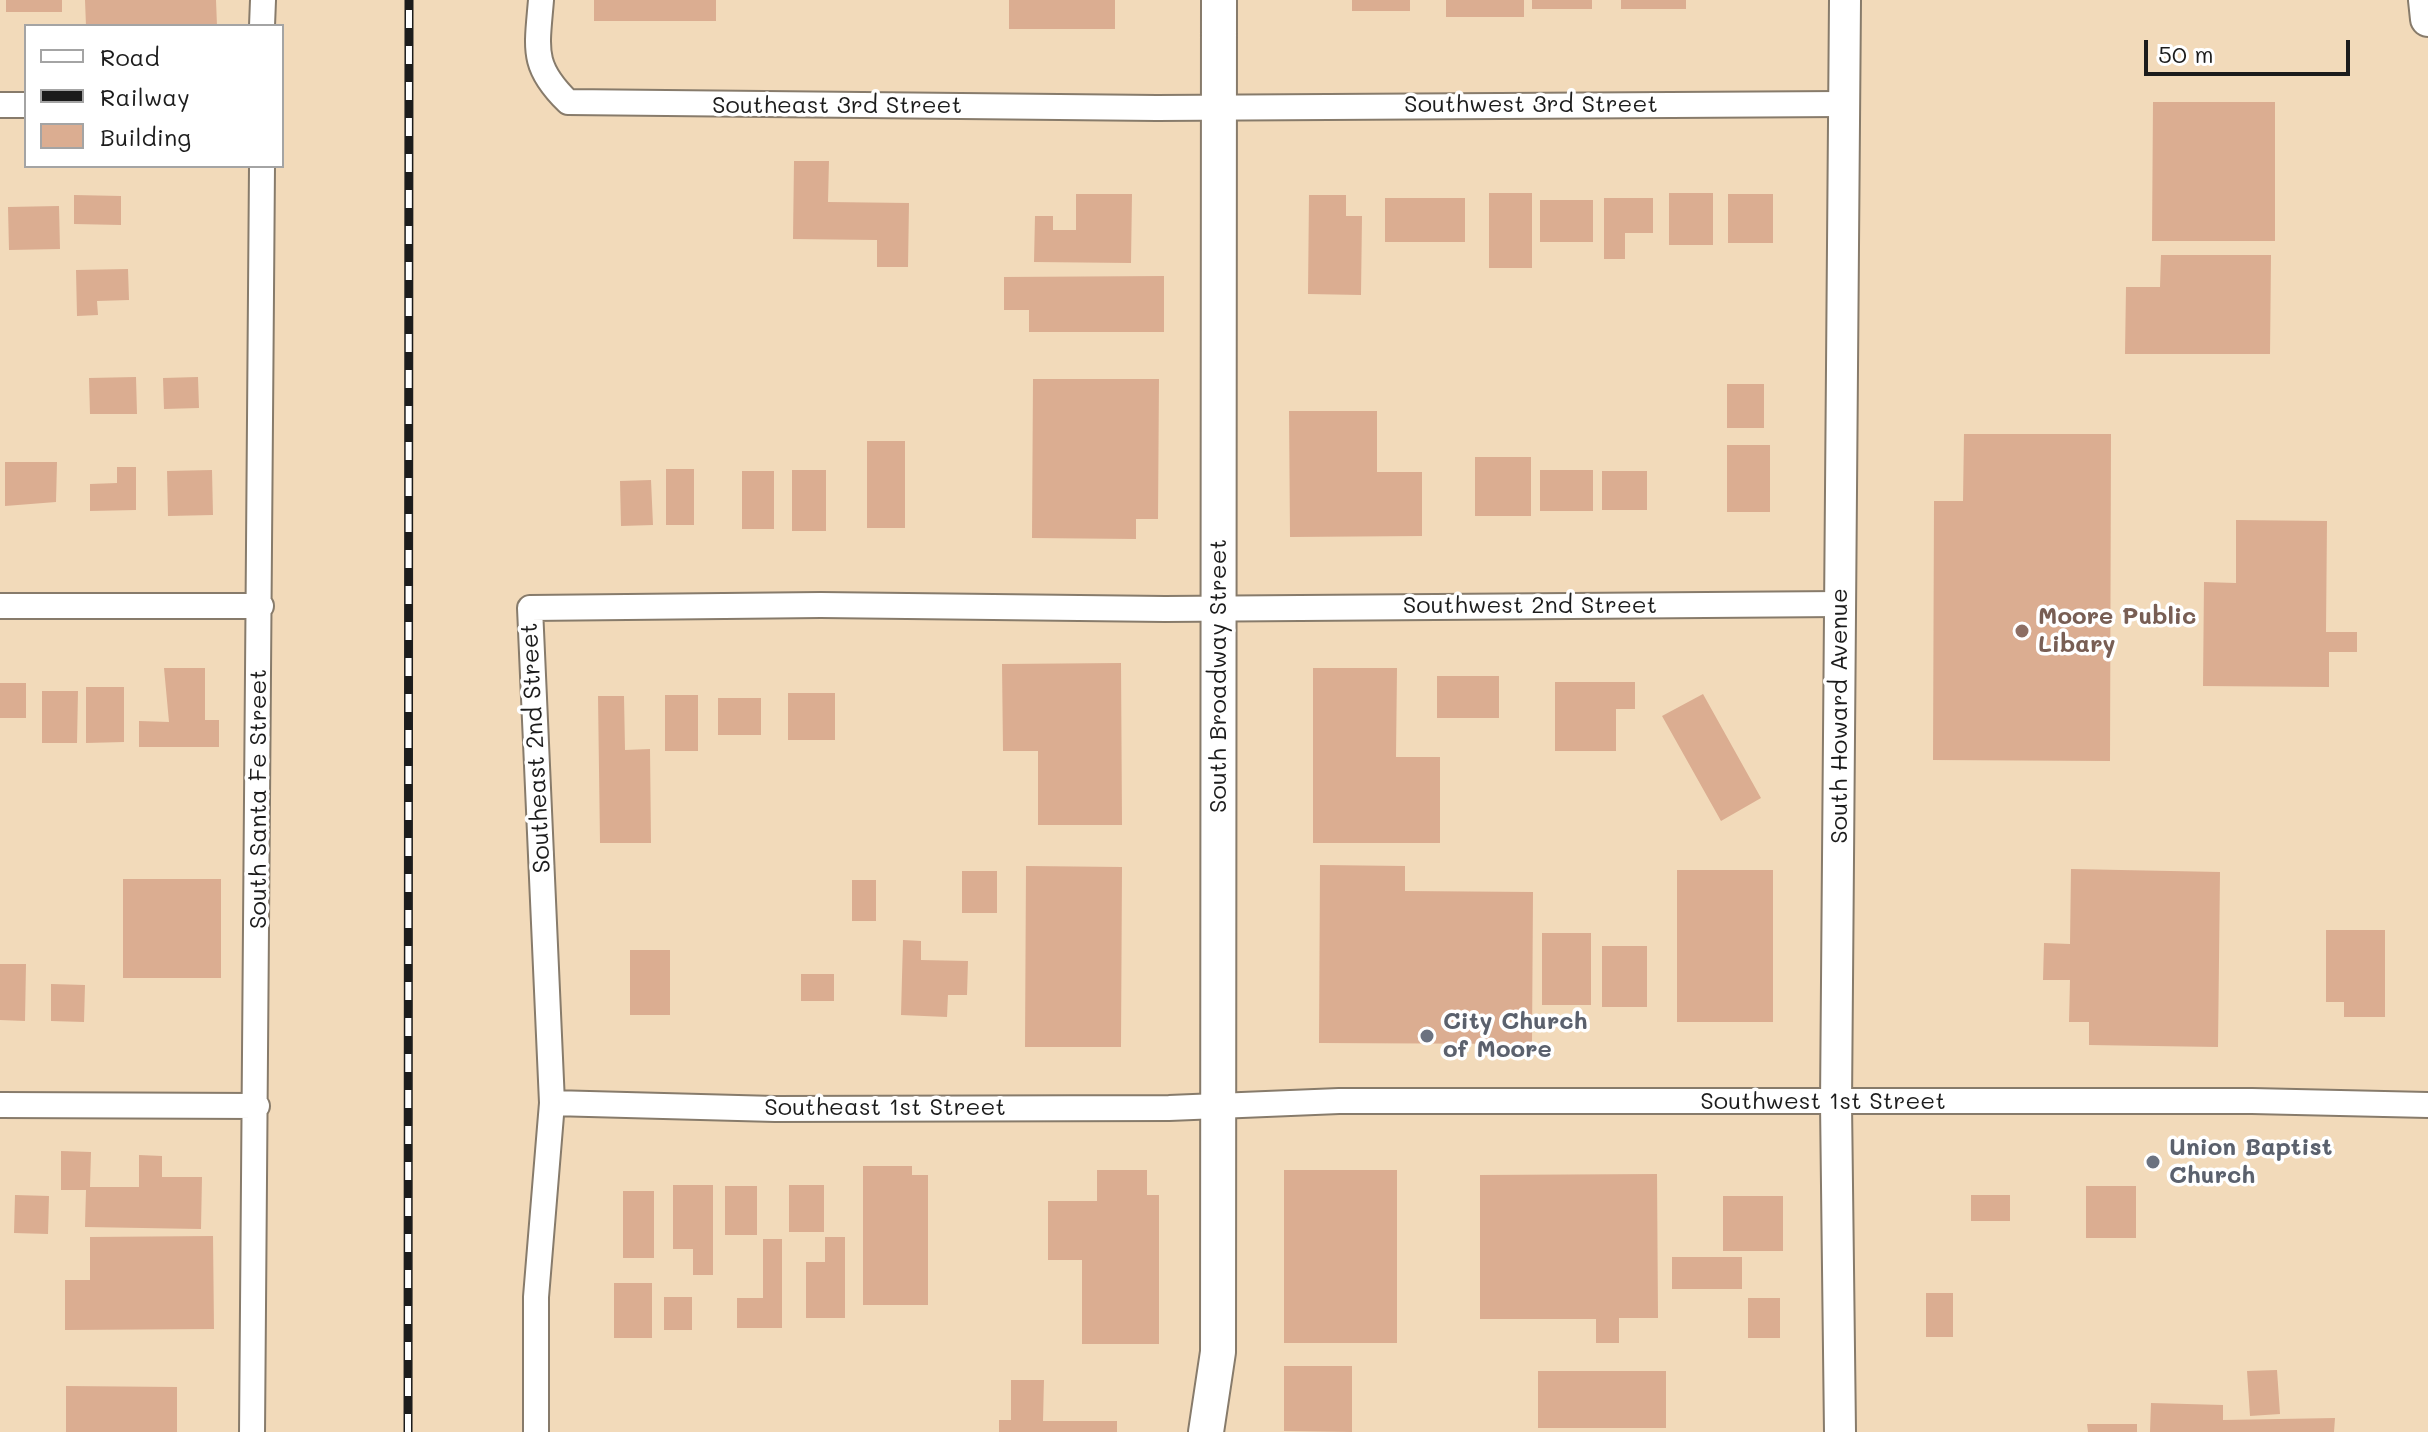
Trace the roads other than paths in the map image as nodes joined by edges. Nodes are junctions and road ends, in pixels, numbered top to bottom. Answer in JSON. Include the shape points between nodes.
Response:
{"nodes":[{"id":1,"x":263,"y":0,"type":"edge"},
{"id":2,"x":541,"y":0,"type":"edge"},
{"id":3,"x":1219,"y":0,"type":"edge"},
{"id":4,"x":1845,"y":0,"type":"edge"},
{"id":5,"x":2426,"y":0,"type":"edge"},
{"id":6,"x":2428,"y":19,"type":"edge"},
{"id":7,"x":262,"y":24,"type":"edge"},
{"id":8,"x":1842,"y":104,"type":"junction"},
{"id":9,"x":0,"y":105,"type":"edge"},
{"id":10,"x":24,"y":105,"type":"edge"},
{"id":11,"x":1219,"y":107,"type":"junction"},
{"id":12,"x":262,"y":168,"type":"edge"},
{"id":13,"x":1841,"y":604,"type":"junction"},
{"id":14,"x":0,"y":606,"type":"edge"},
{"id":15,"x":261,"y":606,"type":"junction"},
{"id":16,"x":1219,"y":608,"type":"junction"},
{"id":17,"x":552,"y":1103,"type":"junction"},
{"id":18,"x":1836,"y":1103,"type":"junction"},
{"id":19,"x":1218,"y":1104,"type":"junction"},
{"id":20,"x":0,"y":1105,"type":"edge"},
{"id":21,"x":2428,"y":1105,"type":"edge"},
{"id":22,"x":257,"y":1106,"type":"junction"},
{"id":23,"x":1218,"y":1352,"type":"junction"},
{"id":24,"x":252,"y":1432,"type":"edge"},
{"id":25,"x":536,"y":1432,"type":"edge"},
{"id":26,"x":1206,"y":1432,"type":"edge"},
{"id":27,"x":1232,"y":1432,"type":"edge"},
{"id":28,"x":1840,"y":1432,"type":"edge"}],
"edges":[{"from":1,"to":7,"type":"street"},
{"from":2,"to":11,"type":"street","name":"Southeast 3rd Street","via":[[537,46],[545,80],[568,102]]},
{"from":3,"to":11,"type":"main road","name":"South Broadway Street"},
{"from":4,"to":8,"type":"street","name":"South Howard Avenue"},
{"from":5,"to":6,"type":"main road"},
{"from":8,"to":11,"type":"street","name":"Southwest 3rd Street"},
{"from":8,"to":13,"type":"street","name":"South Howard Avenue"},
{"from":9,"to":10,"type":"street"},
{"from":11,"to":16,"type":"main road","name":"South Broadway Street"},
{"from":12,"to":15,"type":"street","name":"South Santa Fe Street"},
{"from":13,"to":16,"type":"street","name":"Southwest 2nd Street"},
{"from":13,"to":18,"type":"street","name":"South Howard Avenue"},
{"from":14,"to":15,"type":"street"},
{"from":15,"to":22,"type":"street","name":"South Santa Fe Street"},
{"from":16,"to":17,"type":"street","name":"Southeast 2nd Street","via":[[530,608]]},
{"from":16,"to":19,"type":"main road","name":"South Broadway Street"},
{"from":17,"to":19,"type":"street","name":"Southeast 1st Street","via":[[775,1109]]},
{"from":17,"to":25,"type":"street","name":"Southeast 2nd Street","via":[[536,1297]]},
{"from":18,"to":19,"type":"street","name":"Southwest 1st Street"},
{"from":18,"to":21,"type":"street","name":"Southwest 1st Street"},
{"from":18,"to":28,"type":"street","name":"South Howard Avenue"},
{"from":19,"to":23,"type":"main road","name":"South Broadway Street"},
{"from":20,"to":22,"type":"street"},
{"from":22,"to":24,"type":"street","name":"South Santa Fe Street"},
{"from":23,"to":26,"type":"main road","name":"South Broadway Street"},
{"from":23,"to":27,"type":"main road","name":"South Broadway Street"}]}
